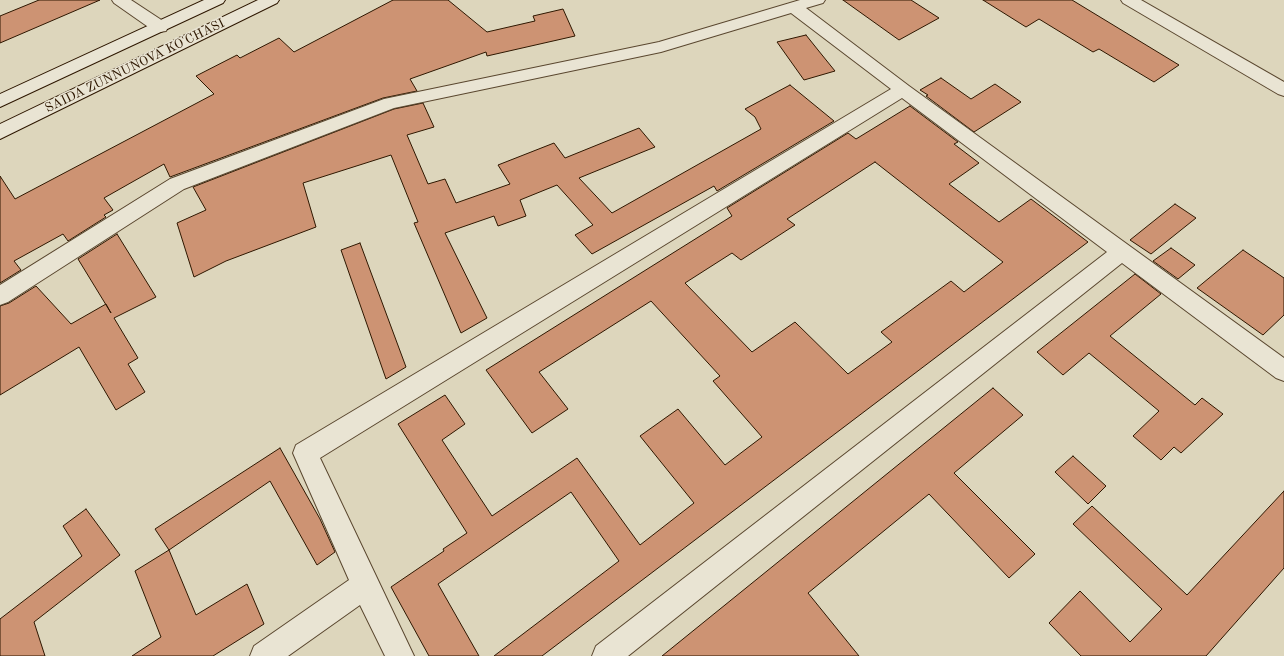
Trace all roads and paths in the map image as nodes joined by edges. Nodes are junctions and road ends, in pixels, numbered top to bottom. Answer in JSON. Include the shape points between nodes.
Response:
{"nodes":[{"id":1,"x":120,"y":0,"type":"edge"},
{"id":2,"x":217,"y":0,"type":"edge"},
{"id":3,"x":271,"y":0,"type":"edge"},
{"id":4,"x":817,"y":0,"type":"edge"},
{"id":5,"x":1129,"y":0,"type":"edge"},
{"id":6,"x":794,"y":7,"type":"junction"},
{"id":7,"x":160,"y":27,"type":"junction"},
{"id":8,"x":903,"y":90,"type":"junction"},
{"id":9,"x":1284,"y":90,"type":"edge"},
{"id":10,"x":0,"y":101,"type":"edge"},
{"id":11,"x":0,"y":132,"type":"edge"},
{"id":12,"x":1121,"y":252,"type":"junction"},
{"id":13,"x":0,"y":296,"type":"edge"},
{"id":14,"x":1284,"y":371,"type":"edge"},
{"id":15,"x":365,"y":585,"type":"junction"},
{"id":16,"x":264,"y":656,"type":"edge"},
{"id":17,"x":400,"y":656,"type":"edge"},
{"id":18,"x":606,"y":656,"type":"edge"}],
"edges":[{"from":1,"to":7,"type":"street"},
{"from":2,"to":7,"type":"street","name":"SAIDA ZUNNUNOVA KO'CHASI"},
{"from":3,"to":11,"type":"street","name":"SAIDA ZUNNUNOVA KO'CHASI"},
{"from":4,"to":6,"type":"street"},
{"from":5,"to":9,"type":"street"},
{"from":6,"to":8,"type":"street"},
{"from":6,"to":13,"type":"street","via":[[661,47],[390,103],[177,184]]},
{"from":7,"to":10,"type":"street","name":"SAIDA ZUNNUNOVA KO'CHASI"},
{"from":8,"to":12,"type":"street"},
{"from":8,"to":15,"type":"street","via":[[305,453]]},
{"from":12,"to":14,"type":"street"},
{"from":12,"to":18,"type":"street"},
{"from":15,"to":16,"type":"street"},
{"from":15,"to":17,"type":"street"}]}
